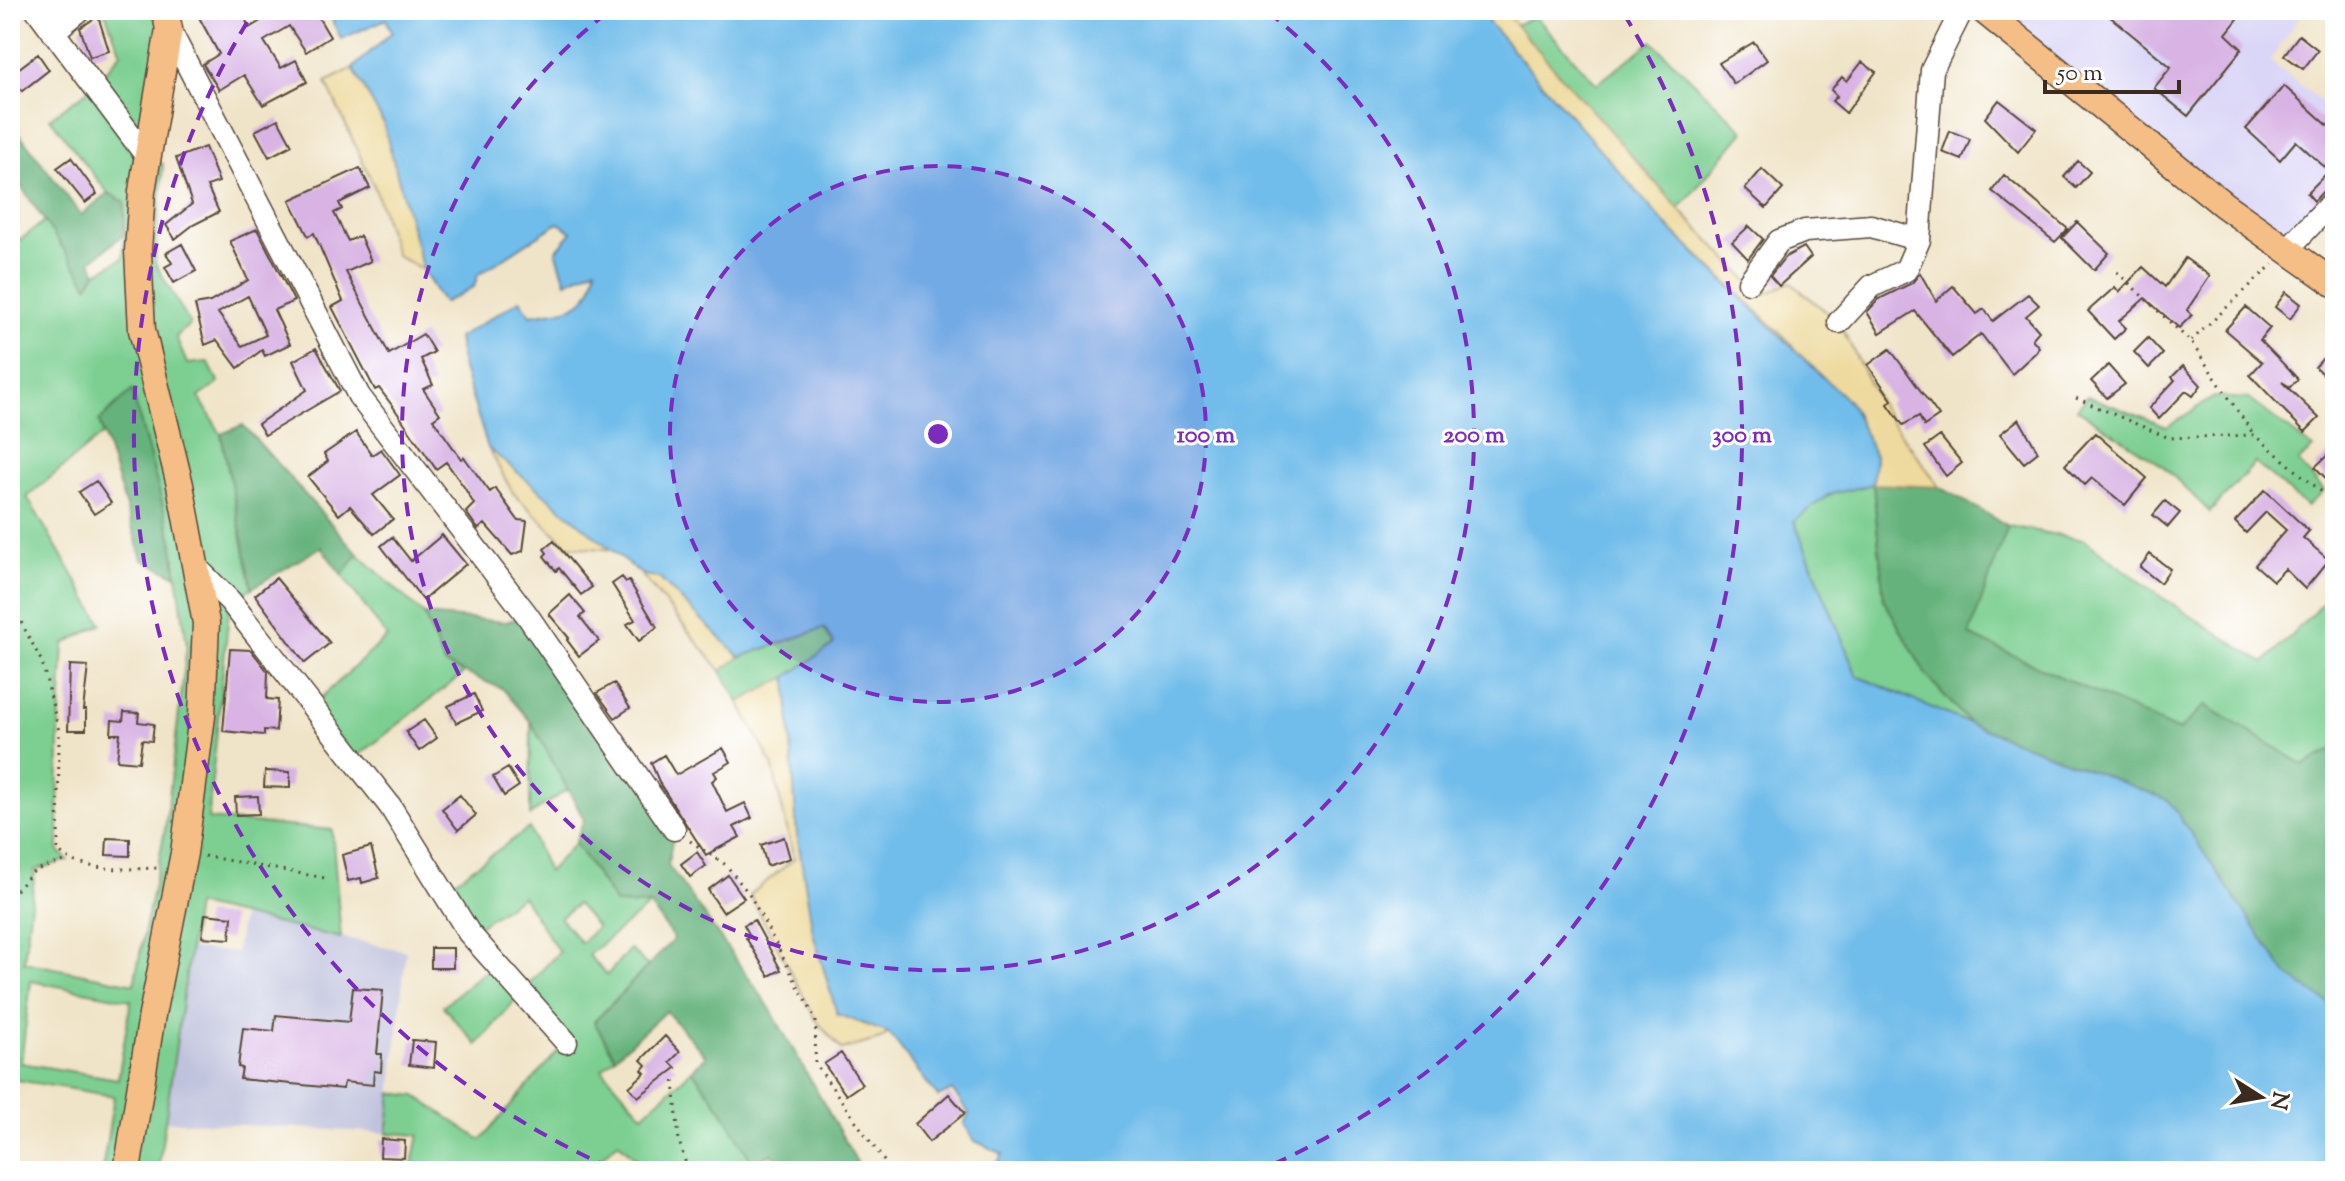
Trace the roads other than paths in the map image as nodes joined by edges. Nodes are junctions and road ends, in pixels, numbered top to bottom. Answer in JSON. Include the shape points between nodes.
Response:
{"nodes":[{"id":1,"x":37,"y":10,"type":"edge"},
{"id":2,"x":80,"y":10,"type":"edge"},
{"id":3,"x":1962,"y":10,"type":"edge"},
{"id":4,"x":1983,"y":10,"type":"edge"},
{"id":5,"x":167,"y":19,"type":"edge"},
{"id":6,"x":53,"y":32,"type":"junction"},
{"id":7,"x":148,"y":158,"type":"junction"},
{"id":8,"x":2335,"y":199,"type":"edge"},
{"id":9,"x":1919,"y":240,"type":"junction"},
{"id":10,"x":2287,"y":250,"type":"junction"},
{"id":11,"x":1749,"y":282,"type":"dead end"},
{"id":12,"x":2335,"y":284,"type":"edge"},
{"id":13,"x":1839,"y":322,"type":"dead end"},
{"id":14,"x":199,"y":570,"type":"junction"},
{"id":15,"x":674,"y":829,"type":"road end"},
{"id":16,"x":566,"y":1042,"type":"dead end"},
{"id":17,"x":127,"y":1171,"type":"edge"}],
"edges":[{"from":1,"to":6,"type":"street"},
{"from":2,"to":6,"type":"street"},
{"from":3,"to":9,"type":"street","via":[[1932,70]]},
{"from":4,"to":10,"type":"main road"},
{"from":5,"to":7,"type":"main road"},
{"from":5,"to":15,"type":"street","via":[[359,396],[527,615]]},
{"from":6,"to":7,"type":"street"},
{"from":7,"to":14,"type":"main road","via":[[138,251],[142,330]]},
{"from":8,"to":10,"type":"street"},
{"from":9,"to":11,"type":"street","via":[[1871,226],[1805,231],[1779,241]]},
{"from":9,"to":13,"type":"street","via":[[1906,270],[1872,286]]},
{"from":10,"to":12,"type":"main road"},
{"from":14,"to":16,"type":"street","via":[[230,601],[390,806],[469,933]]},
{"from":14,"to":17,"type":"main road","via":[[206,623],[202,716]]}]}
